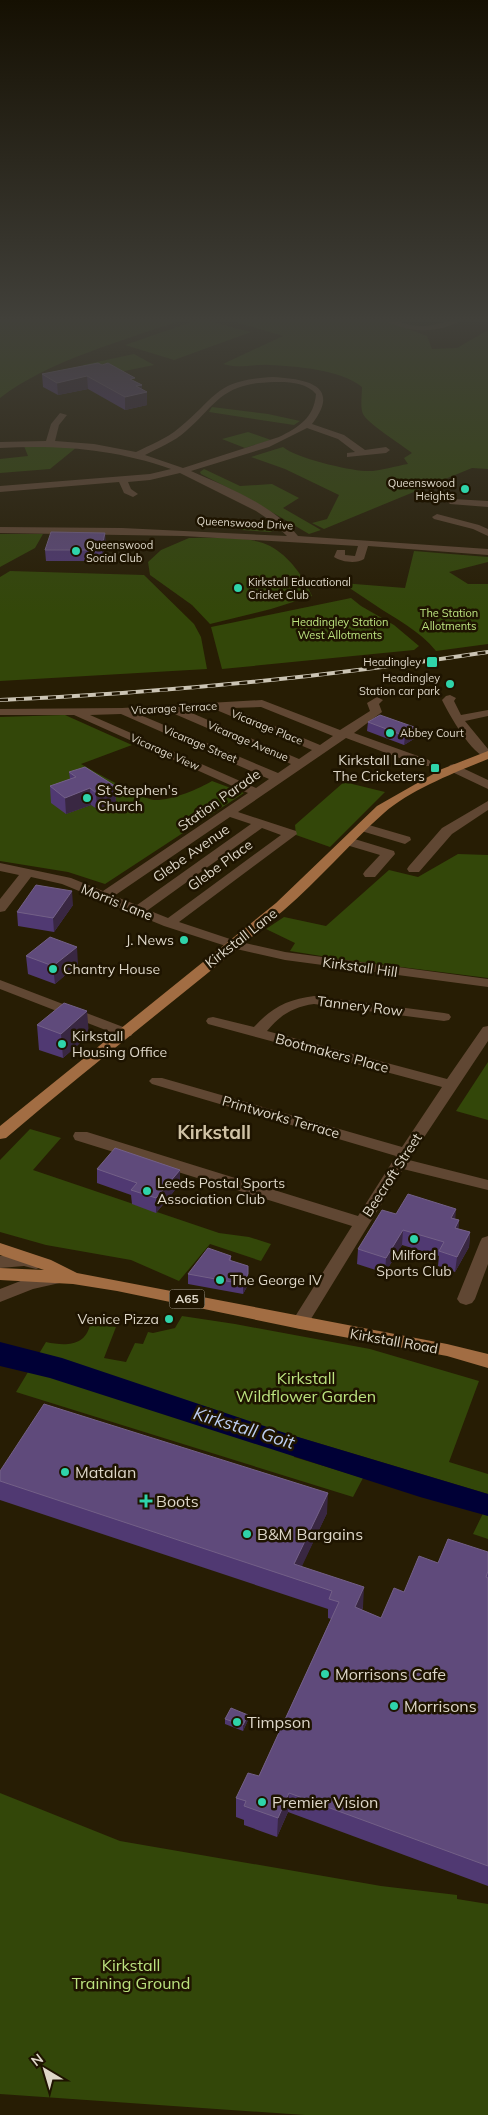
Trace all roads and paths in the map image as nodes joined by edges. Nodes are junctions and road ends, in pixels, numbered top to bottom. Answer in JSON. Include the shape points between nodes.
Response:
{"nodes":[{"id":1,"x":61,"y":418,"type":"edge"},
{"id":2,"x":193,"y":418,"type":"edge"},
{"id":3,"x":312,"y":418,"type":"edge"},
{"id":4,"x":307,"y":425,"type":"junction"},
{"id":5,"x":50,"y":443,"type":"junction"},
{"id":6,"x":0,"y":445,"type":"edge"},
{"id":7,"x":386,"y":450,"type":"dead end"},
{"id":8,"x":363,"y":453,"type":"junction"},
{"id":9,"x":139,"y":454,"type":"junction"},
{"id":10,"x":350,"y":455,"type":"dead end"},
{"id":11,"x":182,"y":471,"type":"junction"},
{"id":12,"x":123,"y":480,"type":"junction"},
{"id":13,"x":0,"y":489,"type":"edge"},
{"id":14,"x":132,"y":494,"type":"dead end"},
{"id":15,"x":453,"y":502,"type":"dead end"},
{"id":16,"x":488,"y":504,"type":"edge"},
{"id":17,"x":437,"y":517,"type":"dead end"},
{"id":18,"x":0,"y":530,"type":"edge"},
{"id":19,"x":488,"y":533,"type":"edge"},
{"id":20,"x":294,"y":538,"type":"junction"},
{"id":21,"x":364,"y":543,"type":"junction"},
{"id":22,"x":341,"y":552,"type":"dead end"},
{"id":23,"x":488,"y":552,"type":"edge"},
{"id":24,"x":359,"y":559,"type":"junction"},
{"id":25,"x":372,"y":560,"type":"dead end"},
{"id":26,"x":450,"y":698,"type":"dead end"},
{"id":27,"x":377,"y":700,"type":"dead end"},
{"id":28,"x":214,"y":705,"type":"junction"},
{"id":29,"x":170,"y":708,"type":"junction"},
{"id":30,"x":122,"y":711,"type":"junction"},
{"id":31,"x":0,"y":712,"type":"edge"},
{"id":32,"x":74,"y":712,"type":"junction"},
{"id":33,"x":488,"y":713,"type":"edge"},
{"id":34,"x":460,"y":719,"type":"junction"},
{"id":35,"x":345,"y":732,"type":"junction"},
{"id":36,"x":320,"y":749,"type":"junction"},
{"id":37,"x":487,"y":755,"type":"edge"},
{"id":38,"x":299,"y":763,"type":"junction"},
{"id":39,"x":425,"y":763,"type":"dead end"},
{"id":40,"x":454,"y":768,"type":"junction"},
{"id":41,"x":278,"y":778,"type":"junction"},
{"id":42,"x":488,"y":785,"type":"edge"},
{"id":43,"x":256,"y":792,"type":"junction"},
{"id":44,"x":488,"y":805,"type":"edge"},
{"id":45,"x":227,"y":812,"type":"junction"},
{"id":46,"x":262,"y":823,"type":"junction"},
{"id":47,"x":362,"y":827,"type":"junction"},
{"id":48,"x":405,"y":840,"type":"dead end"},
{"id":49,"x":348,"y":841,"type":"junction"},
{"id":50,"x":0,"y":867,"type":"edge"},
{"id":51,"x":414,"y":869,"type":"dead end"},
{"id":52,"x":370,"y":874,"type":"dead end"},
{"id":53,"x":25,"y":877,"type":"junction"},
{"id":54,"x":105,"y":896,"type":"junction"},
{"id":55,"x":0,"y":908,"type":"edge"},
{"id":56,"x":138,"y":910,"type":"junction"},
{"id":57,"x":169,"y":923,"type":"junction"},
{"id":58,"x":232,"y":944,"type":"junction"},
{"id":59,"x":488,"y":983,"type":"edge"},
{"id":60,"x":0,"y":984,"type":"edge"},
{"id":61,"x":444,"y":1017,"type":"dead end"},
{"id":62,"x":213,"y":1021,"type":"dead end"},
{"id":63,"x":488,"y":1030,"type":"edge"},
{"id":64,"x":126,"y":1032,"type":"junction"},
{"id":65,"x":257,"y":1033,"type":"junction"},
{"id":66,"x":157,"y":1081,"type":"dead end"},
{"id":67,"x":451,"y":1085,"type":"junction"},
{"id":68,"x":0,"y":1134,"type":"edge"},
{"id":69,"x":81,"y":1136,"type":"dead end"},
{"id":70,"x":402,"y":1158,"type":"junction"},
{"id":71,"x":488,"y":1185,"type":"edge"},
{"id":72,"x":360,"y":1223,"type":"junction"},
{"id":73,"x":488,"y":1242,"type":"edge"},
{"id":74,"x":0,"y":1249,"type":"edge"},
{"id":75,"x":46,"y":1264,"type":"junction"},
{"id":76,"x":1,"y":1273,"type":"edge"},
{"id":77,"x":66,"y":1278,"type":"junction"},
{"id":78,"x":0,"y":1296,"type":"edge"},
{"id":79,"x":466,"y":1299,"type":"dead end"},
{"id":80,"x":300,"y":1323,"type":"junction"},
{"id":81,"x":488,"y":1361,"type":"edge"}],
"edges":[{"from":1,"to":5,"type":"street","via":[[55,424]]},
{"from":2,"to":9,"type":"street","via":[[171,438]]},
{"from":3,"to":4,"type":"street"},
{"from":4,"to":8,"type":"street","via":[[341,438]]},
{"from":4,"to":11,"type":"street","via":[[265,445]]},
{"from":5,"to":6,"type":"street"},
{"from":5,"to":9,"type":"street","via":[[101,446]]},
{"from":7,"to":8,"type":"street"},
{"from":8,"to":10,"type":"street"},
{"from":9,"to":11,"type":"street"},
{"from":11,"to":12,"type":"street"},
{"from":11,"to":20,"type":"street","via":[[252,505],[283,526]]},
{"from":12,"to":13,"type":"street"},
{"from":12,"to":14,"type":"street","via":[[127,491]]},
{"from":15,"to":16,"type":"street"},
{"from":17,"to":19,"type":"street"},
{"from":18,"to":20,"type":"street","name":"Queenswood Drive","via":[[114,530]]},
{"from":20,"to":21,"type":"street","name":"Queenswood Drive"},
{"from":21,"to":23,"type":"street","name":"Queenswood Drive"},
{"from":21,"to":24,"type":"street"},
{"from":22,"to":24,"type":"street","via":[[339,557]]},
{"from":24,"to":25,"type":"street"},
{"from":26,"to":34,"type":"street","via":[[450,706]]},
{"from":27,"to":35,"type":"street","name":"Station Parade","via":[[373,703],[376,712]]},
{"from":28,"to":29,"type":"street","name":"Vicarage Terrace"},
{"from":28,"to":35,"type":"street","name":"Vicarage Terrace","via":[[262,703]]},
{"from":28,"to":36,"type":"street","name":"Vicarage Place"},
{"from":29,"to":30,"type":"street","name":"Vicarage Terrace"},
{"from":29,"to":38,"type":"street","name":"Vicarage Avenue"},
{"from":30,"to":32,"type":"street","name":"Vicarage Terrace"},
{"from":30,"to":41,"type":"street","name":"Vicarage Street"},
{"from":31,"to":32,"type":"street","name":"Vicarage Terrace"},
{"from":32,"to":43,"type":"street","name":"Vicarage View"},
{"from":33,"to":34,"type":"street"},
{"from":34,"to":37,"type":"street","via":[[474,744]]},
{"from":35,"to":36,"type":"street","name":"Station Parade"},
{"from":35,"to":39,"type":"street","name":"Vicarage Terrace"},
{"from":36,"to":38,"type":"street","name":"Station Parade"},
{"from":37,"to":40,"type":"main road","name":"Kirkstall Lane"},
{"from":38,"to":41,"type":"street","name":"Station Parade"},
{"from":40,"to":42,"type":"street"},
{"from":40,"to":47,"type":"main road","name":"Kirkstall Lane","via":[[381,809]]},
{"from":41,"to":43,"type":"street","name":"Station Parade"},
{"from":43,"to":45,"type":"street","name":"Station Parade"},
{"from":44,"to":51,"type":"street","via":[[447,831]]},
{"from":45,"to":46,"type":"street"},
{"from":45,"to":54,"type":"street","name":"Station Parade"},
{"from":46,"to":56,"type":"street","name":"Glebe Avenue"},
{"from":46,"to":57,"type":"street","name":"Glebe Place","via":[[291,834]]},
{"from":47,"to":48,"type":"street"},
{"from":47,"to":49,"type":"main road","name":"Kirkstall Lane"},
{"from":49,"to":52,"type":"street","via":[[389,854]]},
{"from":49,"to":58,"type":"main road","name":"Kirkstall Lane","via":[[281,906]]},
{"from":50,"to":53,"type":"street","name":"Morris Lane"},
{"from":53,"to":54,"type":"street","name":"Morris Lane","via":[[66,881]]},
{"from":53,"to":55,"type":"street"},
{"from":54,"to":56,"type":"street","name":"Morris Lane"},
{"from":56,"to":57,"type":"street","name":"Morris Lane"},
{"from":57,"to":58,"type":"street","name":"Morris Lane"},
{"from":58,"to":59,"type":"street","name":"Kirkstall Hill","via":[[285,956]]},
{"from":58,"to":64,"type":"main road","name":"Kirkstall Lane"},
{"from":60,"to":64,"type":"street"},
{"from":61,"to":65,"type":"street","name":"Tannery Row","via":[[304,1000],[283,1007]]},
{"from":62,"to":65,"type":"street","name":"Bootmakers Place"},
{"from":63,"to":67,"type":"street","name":"Beecroft Street"},
{"from":64,"to":68,"type":"main road","name":"Kirkstall Lane"},
{"from":65,"to":67,"type":"street","name":"Bootmakers Place"},
{"from":66,"to":70,"type":"street","name":"Printworks Terrace"},
{"from":67,"to":70,"type":"street","name":"Beecroft Street"},
{"from":69,"to":72,"type":"street"},
{"from":70,"to":71,"type":"street","name":"Printworks Terrace"},
{"from":70,"to":72,"type":"street","name":"Beecroft Street"},
{"from":72,"to":80,"type":"street","name":"Beecroft Street"},
{"from":73,"to":79,"type":"street"},
{"from":74,"to":75,"type":"main road","number":"A65"},
{"from":75,"to":76,"type":"street","via":[[24,1260]]},
{"from":75,"to":77,"type":"main road","number":"A65"},
{"from":76,"to":77,"type":"main road","number":"A65"},
{"from":77,"to":78,"type":"street","via":[[29,1284]]},
{"from":77,"to":80,"type":"main road","number":"A65"},
{"from":80,"to":81,"type":"main road","name":"Kirkstall Road","number":"A65","via":[[447,1350]]}]}
